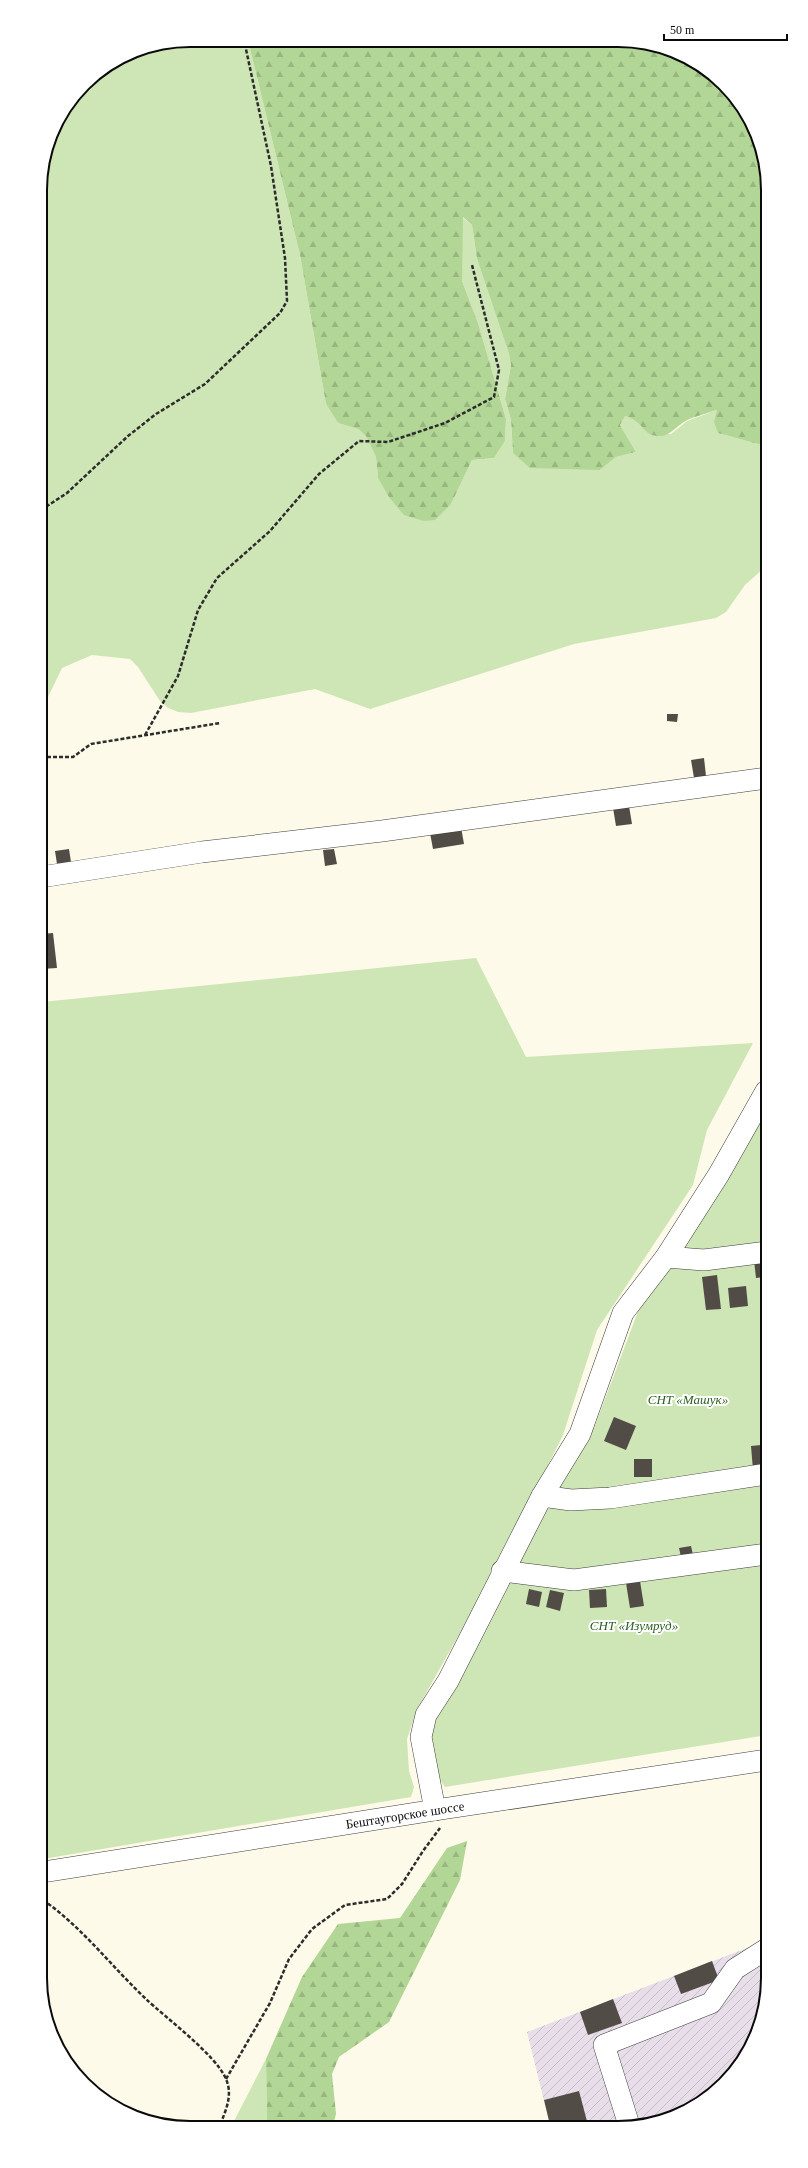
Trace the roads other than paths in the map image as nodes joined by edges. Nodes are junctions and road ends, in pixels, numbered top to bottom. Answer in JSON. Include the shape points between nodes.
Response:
{"nodes":[{"id":1,"x":761,"y":779,"type":"edge"},
{"id":2,"x":47,"y":875,"type":"edge"},
{"id":3,"x":761,"y":1100,"type":"edge"},
{"id":4,"x":761,"y":1253,"type":"edge"},
{"id":5,"x":666,"y":1257,"type":"junction"},
{"id":6,"x":761,"y":1475,"type":"edge"},
{"id":7,"x":542,"y":1496,"type":"junction"},
{"id":8,"x":761,"y":1555,"type":"edge"},
{"id":9,"x":502,"y":1571,"type":"junction"},
{"id":10,"x":761,"y":1761,"type":"edge"},
{"id":11,"x":439,"y":1809,"type":"junction"},
{"id":12,"x":47,"y":1871,"type":"edge"},
{"id":13,"x":761,"y":1952,"type":"edge"},
{"id":14,"x":628,"y":2121,"type":"edge"}],
"edges":[{"from":1,"to":2,"type":"street","via":[[382,831],[202,852]]},
{"from":3,"to":5,"type":"street","via":[[719,1174]]},
{"from":4,"to":5,"type":"street","via":[[704,1260]]},
{"from":5,"to":7,"type":"street","via":[[623,1313],[580,1434]]},
{"from":6,"to":7,"type":"street","via":[[610,1498],[571,1500]]},
{"from":7,"to":9,"type":"street"},
{"from":8,"to":9,"type":"street","via":[[574,1580]]},
{"from":9,"to":11,"type":"street","via":[[448,1681],[426,1716],[421,1737]]},
{"from":10,"to":11,"type":"street","name":"Бештаугорское шоссе"},
{"from":11,"to":12,"type":"street","name":"Бештаугорское шоссе"},
{"from":13,"to":14,"type":"street","via":[[735,1969],[710,2003],[604,2045]]}]}
